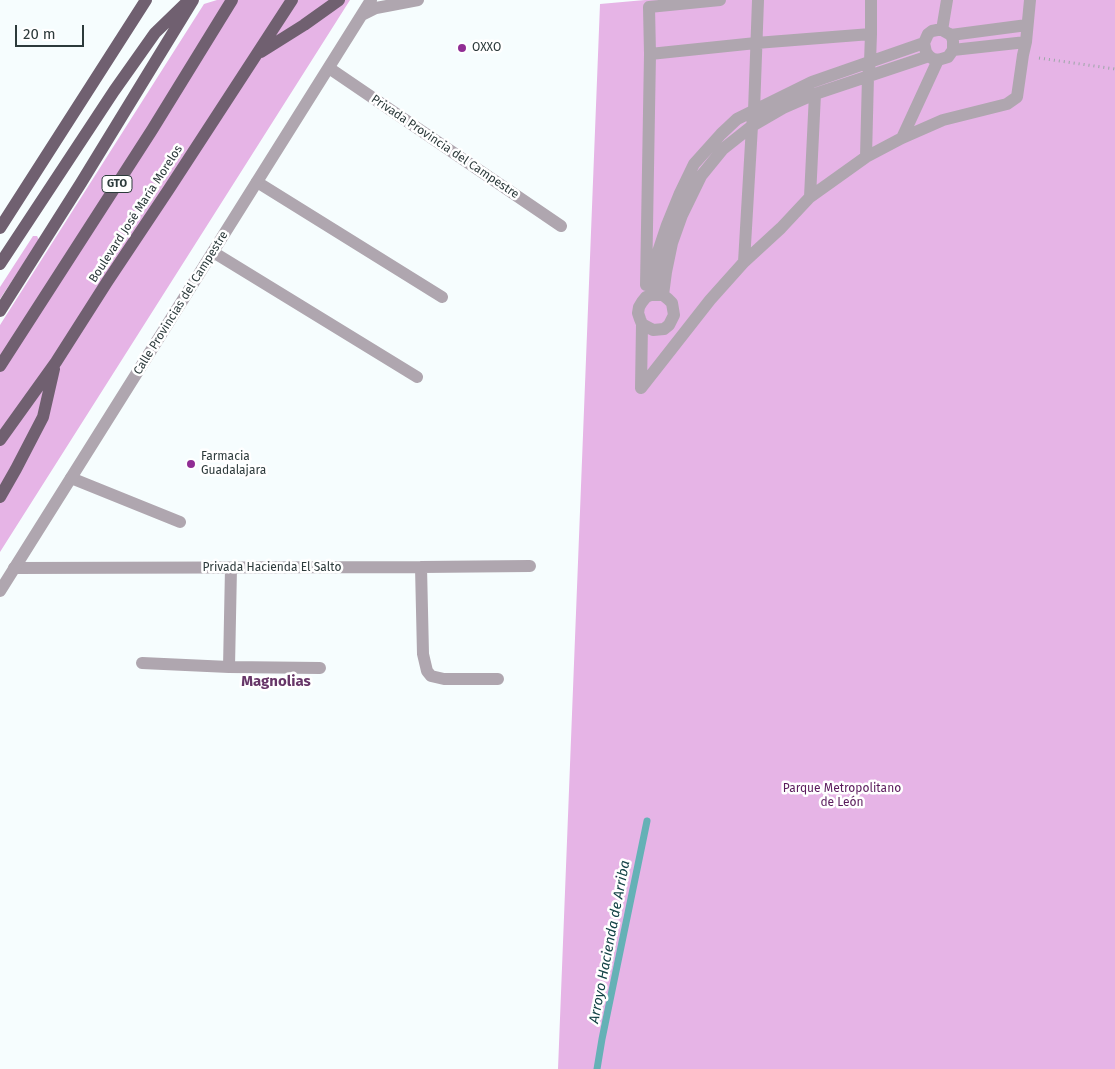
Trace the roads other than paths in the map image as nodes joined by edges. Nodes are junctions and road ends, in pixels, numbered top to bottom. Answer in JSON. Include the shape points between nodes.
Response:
{"nodes":[{"id":1,"x":146,"y":0,"type":"edge"},
{"id":2,"x":192,"y":0,"type":"edge"},
{"id":3,"x":232,"y":0,"type":"edge"},
{"id":4,"x":292,"y":0,"type":"edge"},
{"id":5,"x":339,"y":0,"type":"edge"},
{"id":6,"x":371,"y":0,"type":"edge"},
{"id":7,"x":418,"y":0,"type":"edge"},
{"id":8,"x":720,"y":0,"type":"edge"},
{"id":9,"x":758,"y":0,"type":"edge"},
{"id":10,"x":872,"y":0,"type":"edge"},
{"id":11,"x":947,"y":0,"type":"edge"},
{"id":12,"x":1030,"y":0,"type":"edge"},
{"id":13,"x":362,"y":15,"type":"junction"},
{"id":14,"x":1027,"y":25,"type":"junction"},
{"id":15,"x":946,"y":33,"type":"junction"},
{"id":16,"x":871,"y":34,"type":"junction"},
{"id":17,"x":1026,"y":42,"type":"junction"},
{"id":18,"x":924,"y":43,"type":"junction"},
{"id":19,"x":756,"y":44,"type":"junction"},
{"id":20,"x":953,"y":50,"type":"junction"},
{"id":21,"x":257,"y":54,"type":"junction"},
{"id":22,"x":650,"y":54,"type":"junction"},
{"id":23,"x":934,"y":58,"type":"junction"},
{"id":24,"x":870,"y":62,"type":"junction"},
{"id":25,"x":329,"y":68,"type":"junction"},
{"id":26,"x":868,"y":76,"type":"junction"},
{"id":27,"x":815,"y":94,"type":"junction"},
{"id":28,"x":754,"y":111,"type":"junction"},
{"id":29,"x":752,"y":126,"type":"junction"},
{"id":30,"x":902,"y":138,"type":"junction"},
{"id":31,"x":866,"y":157,"type":"junction"},
{"id":32,"x":257,"y":182,"type":"junction"},
{"id":33,"x":810,"y":198,"type":"junction"},
{"id":34,"x":561,"y":226,"type":"dead end"},
{"id":35,"x":0,"y":228,"type":"edge"},
{"id":36,"x":213,"y":252,"type":"junction"},
{"id":37,"x":744,"y":262,"type":"junction"},
{"id":38,"x":0,"y":264,"type":"edge"},
{"id":39,"x":653,"y":296,"type":"junction"},
{"id":40,"x":442,"y":297,"type":"dead end"},
{"id":41,"x":0,"y":311,"type":"edge"},
{"id":42,"x":674,"y":315,"type":"junction"},
{"id":43,"x":694,"y":320,"type":"junction"},
{"id":44,"x":642,"y":324,"type":"junction"},
{"id":45,"x":56,"y":362,"type":"junction"},
{"id":46,"x":0,"y":366,"type":"edge"},
{"id":47,"x":417,"y":377,"type":"dead end"},
{"id":48,"x":0,"y":440,"type":"edge"},
{"id":49,"x":71,"y":478,"type":"junction"},
{"id":50,"x":0,"y":497,"type":"edge"},
{"id":51,"x":180,"y":522,"type":"dead end"},
{"id":52,"x":530,"y":566,"type":"dead end"},
{"id":53,"x":422,"y":567,"type":"junction"},
{"id":54,"x":14,"y":568,"type":"junction"},
{"id":55,"x":231,"y":568,"type":"junction"},
{"id":56,"x":0,"y":590,"type":"edge"},
{"id":57,"x":142,"y":663,"type":"dead end"},
{"id":58,"x":229,"y":667,"type":"junction"},
{"id":59,"x":320,"y":668,"type":"dead end"},
{"id":60,"x":498,"y":679,"type":"dead end"}],
"edges":[{"from":1,"to":35,"type":"main road"},
{"from":2,"to":38,"type":"main road","via":[[155,33]]},
{"from":2,"to":41,"type":"main road"},
{"from":3,"to":46,"type":"main road","number":"GTO"},
{"from":4,"to":21,"type":"main road","name":"Boulevard José María Morelos"},
{"from":5,"to":21,"type":"main road"},
{"from":6,"to":13,"type":"street","name":"Calle Provincias del Campestre"},
{"from":7,"to":13,"type":"street","via":[[376,8]]},
{"from":8,"to":22,"type":"street","via":[[649,7]]},
{"from":9,"to":19,"type":"street"},
{"from":10,"to":16,"type":"street"},
{"from":11,"to":15,"type":"street"},
{"from":12,"to":14,"type":"street"},
{"from":13,"to":25,"type":"street","name":"Calle Provincias del Campestre"},
{"from":14,"to":15,"type":"street"},
{"from":14,"to":17,"type":"street"},
{"from":15,"to":18,"type":"street","via":[[932,31]]},
{"from":15,"to":20,"type":"street","via":[[953,40]]},
{"from":16,"to":19,"type":"street"},
{"from":16,"to":24,"type":"street"},
{"from":17,"to":20,"type":"street"},
{"from":17,"to":30,"type":"street","via":[[1017,97],[1007,104],[943,120]]},
{"from":18,"to":23,"type":"street","via":[[926,52]]},
{"from":18,"to":24,"type":"street"},
{"from":19,"to":22,"type":"street"},
{"from":19,"to":28,"type":"street"},
{"from":20,"to":23,"type":"street","via":[[948,58]]},
{"from":21,"to":45,"type":"main road","name":"Boulevard José María Morelos"},
{"from":22,"to":39,"type":"street"},
{"from":23,"to":26,"type":"street"},
{"from":23,"to":30,"type":"street"},
{"from":24,"to":26,"type":"street"},
{"from":24,"to":28,"type":"street","via":[[812,82]]},
{"from":25,"to":32,"type":"street","name":"Calle Provincias del Campestre"},
{"from":25,"to":34,"type":"street","name":"Privada Provincia del Campestre"},
{"from":26,"to":27,"type":"street"},
{"from":26,"to":31,"type":"street"},
{"from":27,"to":29,"type":"street"},
{"from":27,"to":33,"type":"street"},
{"from":28,"to":29,"type":"street"},
{"from":28,"to":39,"type":"street","via":[[737,119],[694,164],[666,225],[658,252]]},
{"from":29,"to":37,"type":"street"},
{"from":29,"to":39,"type":"street","via":[[723,149],[701,176],[672,242],[666,272]]},
{"from":30,"to":31,"type":"street"},
{"from":31,"to":33,"type":"street"},
{"from":32,"to":36,"type":"street","name":"Calle Provincias del Campestre"},
{"from":32,"to":40,"type":"street"},
{"from":33,"to":37,"type":"street"},
{"from":36,"to":47,"type":"street"},
{"from":36,"to":49,"type":"street","name":"Calle Provincias del Campestre"},
{"from":37,"to":43,"type":"street"},
{"from":39,"to":42,"type":"street","via":[[668,298]]},
{"from":39,"to":44,"type":"street","via":[[639,307]]},
{"from":42,"to":43,"type":"street"},
{"from":42,"to":44,"type":"street","via":[[664,329],[653,330]]},
{"from":43,"to":44,"type":"street","via":[[641,388]]},
{"from":45,"to":48,"type":"main road","name":"Boulevard José María Morelos"},
{"from":45,"to":50,"type":"main road","via":[[43,417]]},
{"from":49,"to":51,"type":"street"},
{"from":49,"to":54,"type":"street","name":"Calle Provincias del Campestre"},
{"from":52,"to":53,"type":"street","name":"Privada Hacienda El Salto"},
{"from":53,"to":55,"type":"street","name":"Privada Hacienda El Salto"},
{"from":53,"to":60,"type":"street","via":[[423,654],[427,671],[438,679]]},
{"from":54,"to":55,"type":"street","name":"Privada Hacienda El Salto"},
{"from":54,"to":56,"type":"street","name":"Calle Provincias del Campestre"},
{"from":55,"to":58,"type":"street"},
{"from":57,"to":58,"type":"street"},
{"from":58,"to":59,"type":"street"}]}
